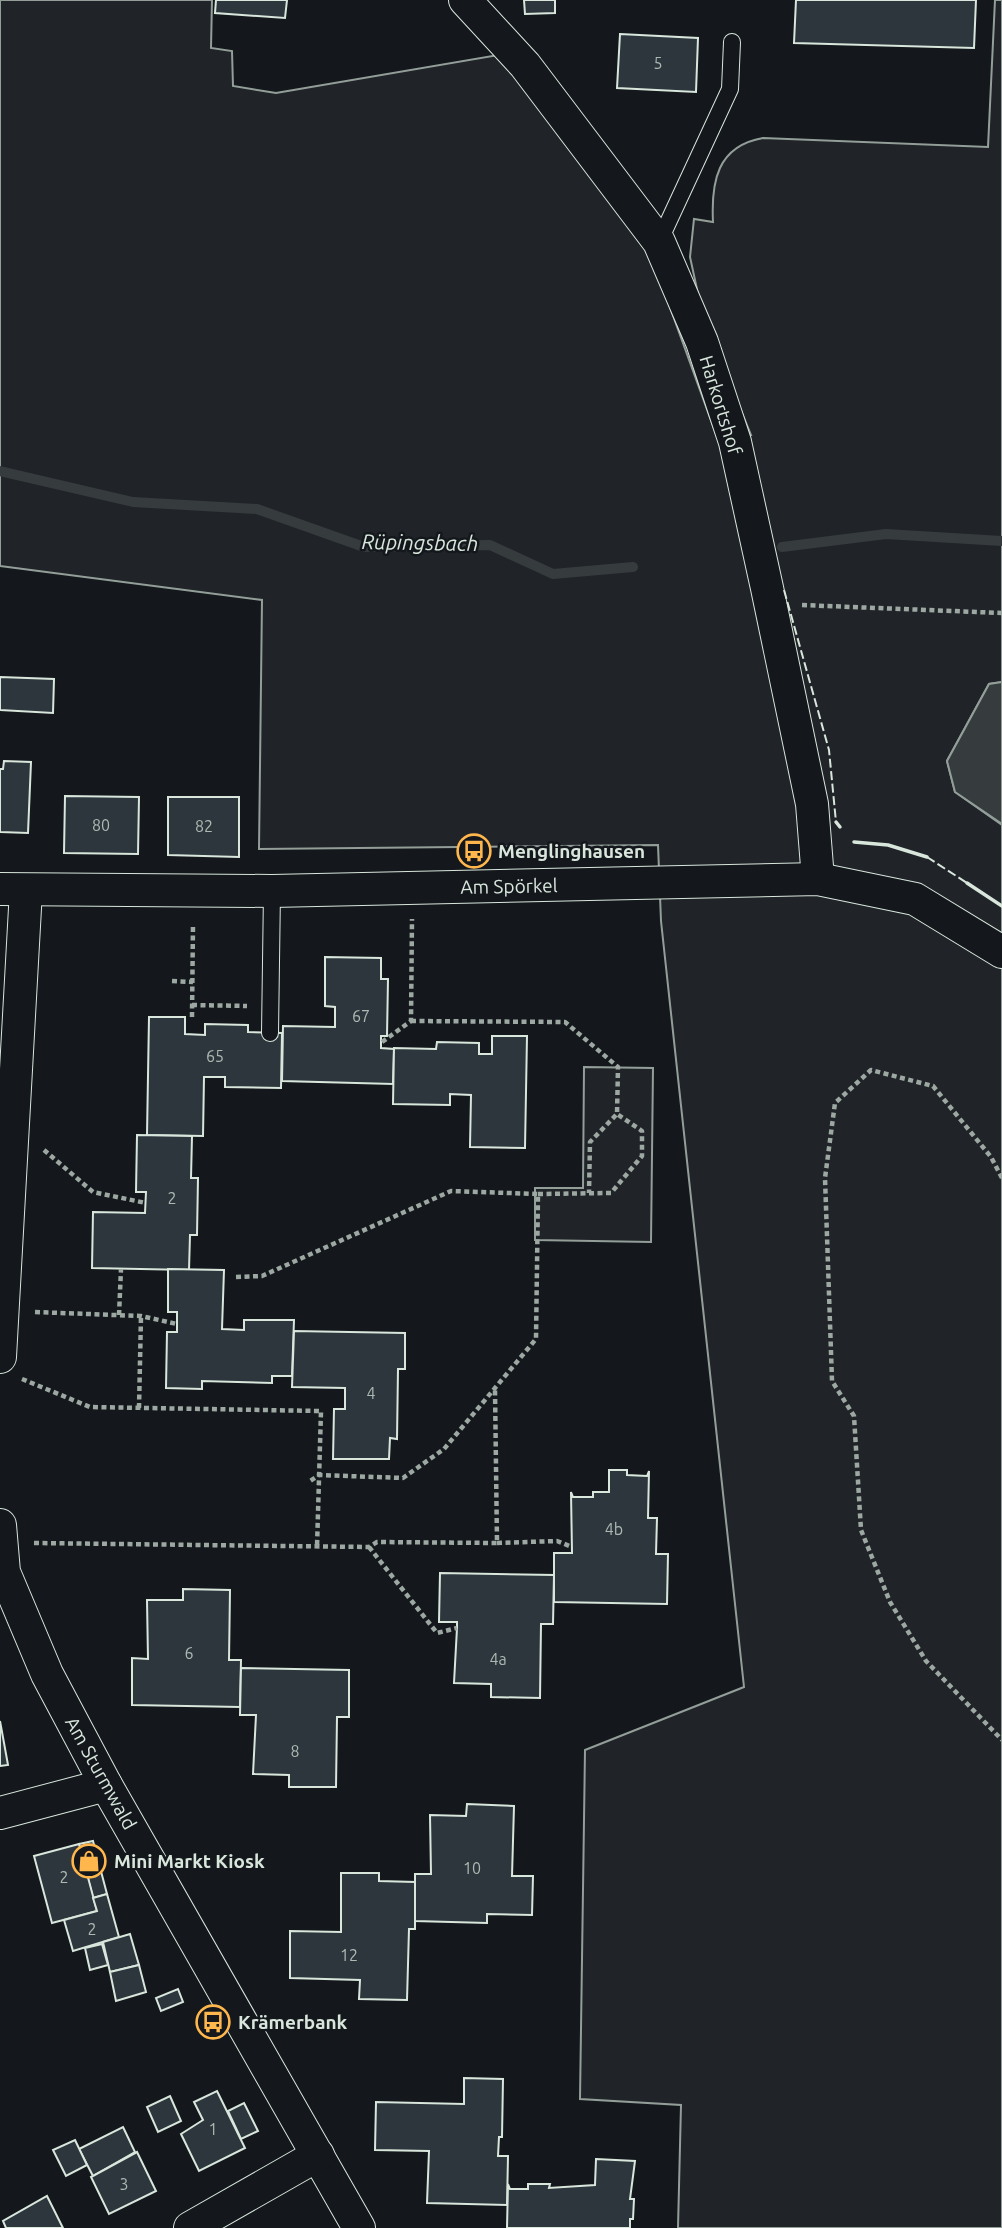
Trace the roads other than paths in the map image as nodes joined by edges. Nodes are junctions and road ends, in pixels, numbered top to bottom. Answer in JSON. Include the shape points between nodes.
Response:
{"nodes":[{"id":1,"x":465,"y":0,"type":"edge"},
{"id":2,"x":733,"y":42,"type":"dead end"},
{"id":3,"x":659,"y":242,"type":"junction"},
{"id":4,"x":818,"y":879,"type":"junction"},
{"id":5,"x":13,"y":890,"type":"edge"},
{"id":6,"x":272,"y":891,"type":"junction"},
{"id":7,"x":1002,"y":952,"type":"edge"},
{"id":8,"x":270,"y":1033,"type":"dead end"},
{"id":9,"x":6,"y":1366,"type":"edge"},
{"id":10,"x":0,"y":1525,"type":"edge"},
{"id":11,"x":1,"y":1543,"type":"edge"},
{"id":12,"x":106,"y":1785,"type":"junction"},
{"id":13,"x":0,"y":1813,"type":"edge"},
{"id":14,"x":318,"y":2155,"type":"junction"},
{"id":15,"x":190,"y":2228,"type":"edge"},
{"id":16,"x":359,"y":2228,"type":"edge"}],
"edges":[{"from":1,"to":3,"type":"street","name":"Harkortshof","via":[[525,65]]},
{"from":2,"to":3,"type":"lane","via":[[730,89]]},
{"from":3,"to":4,"type":"street","name":"Harkortshof","via":[[702,342],[734,442],[812,804]]},
{"from":4,"to":6,"type":"street","name":"Am Spörkel"},
{"from":4,"to":7,"type":"street","name":"Am Spörkel","via":[[915,899]]},
{"from":5,"to":6,"type":"street","name":"Am Spörkel"},
{"from":5,"to":9,"type":"street","via":[[12,1122],[2,1310]]},
{"from":6,"to":8,"type":"lane"},
{"from":10,"to":11,"type":"street","name":"Am Sturmwald"},
{"from":11,"to":12,"type":"street","name":"Am Sturmwald","via":[[4,1572],[18,1608]]},
{"from":12,"to":13,"type":"street"},
{"from":12,"to":14,"type":"street","name":"Am Sturmwald"},
{"from":14,"to":15,"type":"street"},
{"from":14,"to":16,"type":"street","name":"Am Sturmwald"}]}
